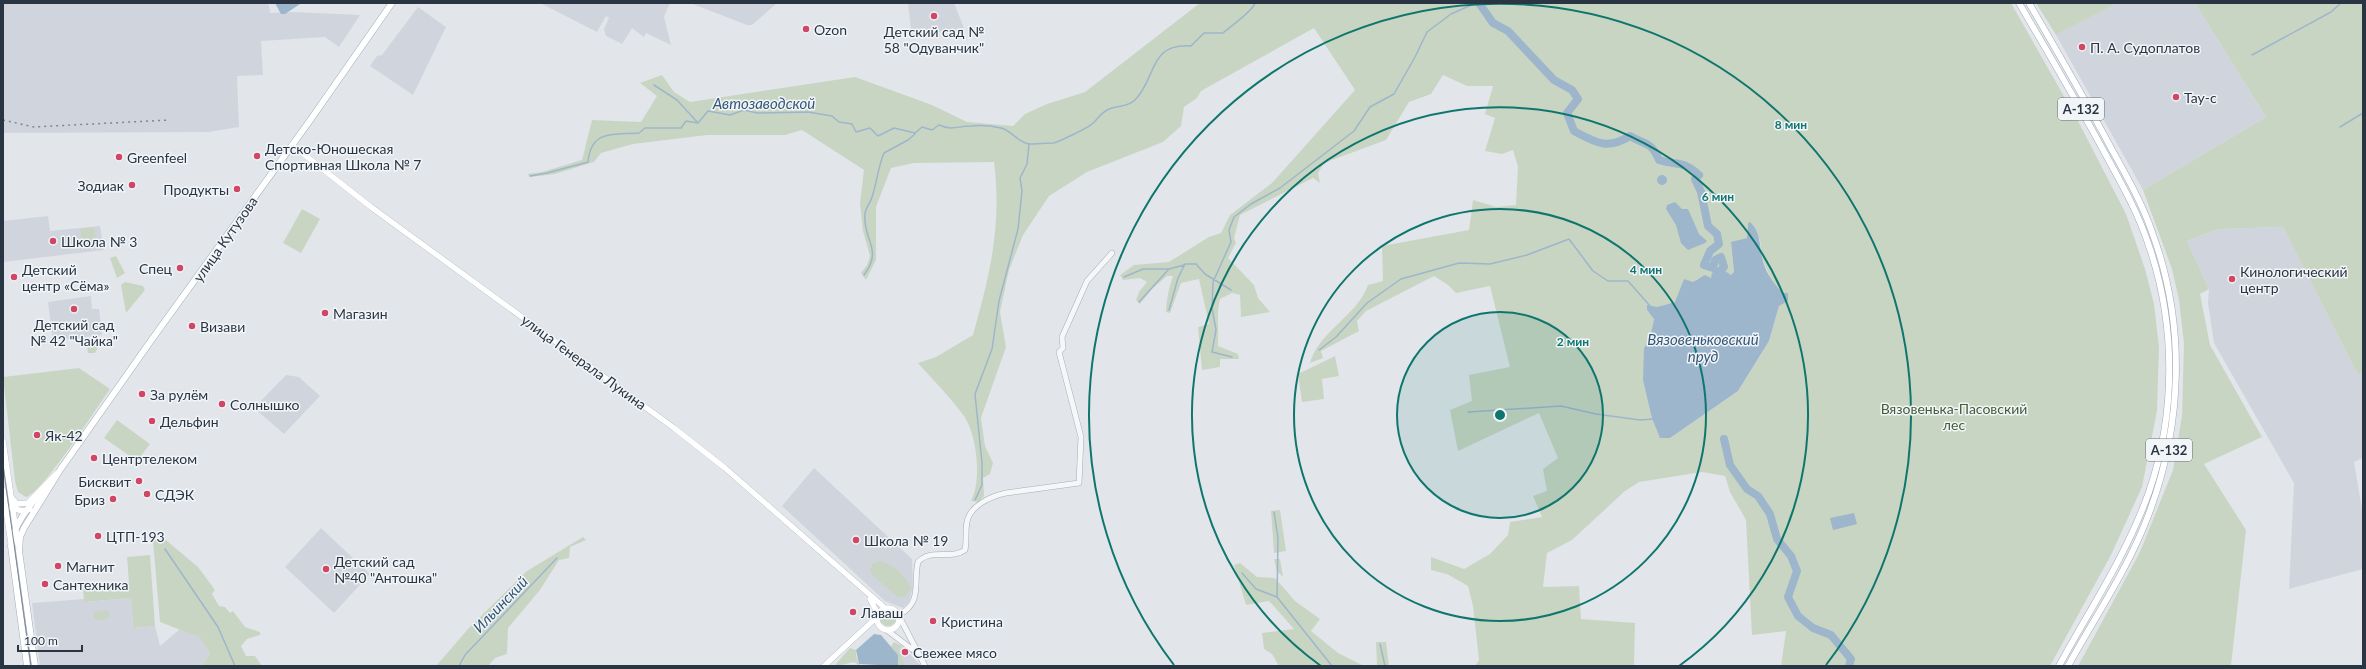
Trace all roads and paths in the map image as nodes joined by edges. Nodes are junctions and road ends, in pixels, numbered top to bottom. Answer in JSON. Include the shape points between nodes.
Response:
{"nodes":[{"id":1,"x":392,"y":3,"type":"edge"},
{"id":2,"x":2019,"y":3,"type":"edge"},
{"id":3,"x":2028,"y":3,"type":"edge"},
{"id":4,"x":292,"y":145,"type":"junction"},
{"id":5,"x":1112,"y":252,"type":"dead end"},
{"id":6,"x":3,"y":440,"type":"edge"},
{"id":7,"x":59,"y":472,"type":"junction"},
{"id":8,"x":3,"y":490,"type":"edge"},
{"id":9,"x":10,"y":495,"type":"junction"},
{"id":10,"x":4,"y":498,"type":"junction"},
{"id":11,"x":43,"y":498,"type":"junction"},
{"id":12,"x":12,"y":509,"type":"junction"},
{"id":13,"x":29,"y":509,"type":"junction"},
{"id":14,"x":16,"y":529,"type":"junction"},
{"id":15,"x":11,"y":546,"type":"junction"},
{"id":16,"x":19,"y":551,"type":"junction"},
{"id":17,"x":865,"y":592,"type":"junction"},
{"id":18,"x":885,"y":608,"type":"junction"},
{"id":19,"x":877,"y":616,"type":"junction"},
{"id":20,"x":899,"y":617,"type":"junction"},
{"id":21,"x":879,"y":626,"type":"junction"},
{"id":22,"x":866,"y":627,"type":"junction"},
{"id":23,"x":888,"y":630,"type":"junction"},
{"id":24,"x":921,"y":656,"type":"junction"},
{"id":25,"x":28,"y":666,"type":"edge"},
{"id":26,"x":35,"y":666,"type":"edge"},
{"id":27,"x":824,"y":666,"type":"edge"},
{"id":28,"x":925,"y":666,"type":"edge"},
{"id":29,"x":2059,"y":666,"type":"edge"},
{"id":30,"x":2068,"y":666,"type":"edge"}],
"edges":[{"from":1,"to":4,"type":"main road","name":"улица Кутузова"},
{"from":2,"to":29,"type":"main road","number":"А-132","via":[[2090,125],[2138,218],[2156,265],[2168,331],[2166,416],[2152,481],[2141,512],[2120,556]]},
{"from":3,"to":30,"type":"main road","number":"А-132","via":[[2097,122],[2146,216],[2166,275],[2175,330],[2174,417],[2163,471],[2139,537]]},
{"from":4,"to":7,"type":"main road","name":"улица Кутузова"},
{"from":4,"to":17,"type":"main road","name":"улица Генерала Лукина","via":[[371,207],[680,432],[725,468]]},
{"from":5,"to":20,"type":"street","via":[[1088,282],[1062,337],[1063,348],[1059,352],[1081,437],[1080,483],[994,496],[974,510],[967,520],[965,550],[931,555],[918,562],[914,600],[908,610]]},
{"from":6,"to":9,"type":"main road"},
{"from":7,"to":9,"type":"main road","via":[[28,503],[17,504]]},
{"from":7,"to":11,"type":"main road","name":"улица Кутузова"},
{"from":7,"to":13,"type":"main road","name":"улица Кутузова"},
{"from":8,"to":10,"type":"main road"},
{"from":9,"to":12,"type":"main road"},
{"from":10,"to":12,"type":"main road"},
{"from":10,"to":15,"type":"main road"},
{"from":11,"to":13,"type":"main road"},
{"from":11,"to":16,"type":"main road","name":"улица Кутузова","via":[[20,537]]},
{"from":12,"to":13,"type":"main road"},
{"from":12,"to":14,"type":"main road"},
{"from":13,"to":14,"type":"main road","name":"улица Кутузова"},
{"from":14,"to":15,"type":"main road","name":"улица Кутузова"},
{"from":14,"to":16,"type":"main road"},
{"from":15,"to":25,"type":"main road"},
{"from":16,"to":26,"type":"main road","name":"улица Кутузова"},
{"from":17,"to":18,"type":"main road","name":"улица Генерала Лукина"},
{"from":17,"to":19,"type":"main road","name":"улица Генерала Лукина"},
{"from":18,"to":19,"type":"main road"},
{"from":18,"to":20,"type":"main road","via":[[896,610]]},
{"from":19,"to":21,"type":"main road"},
{"from":19,"to":22,"type":"main road"},
{"from":20,"to":23,"type":"main road","via":[[898,626]]},
{"from":20,"to":24,"type":"street"},
{"from":21,"to":22,"type":"main road"},
{"from":21,"to":23,"type":"main road"},
{"from":22,"to":27,"type":"main road"},
{"from":23,"to":24,"type":"street"},
{"from":24,"to":28,"type":"street"}]}
